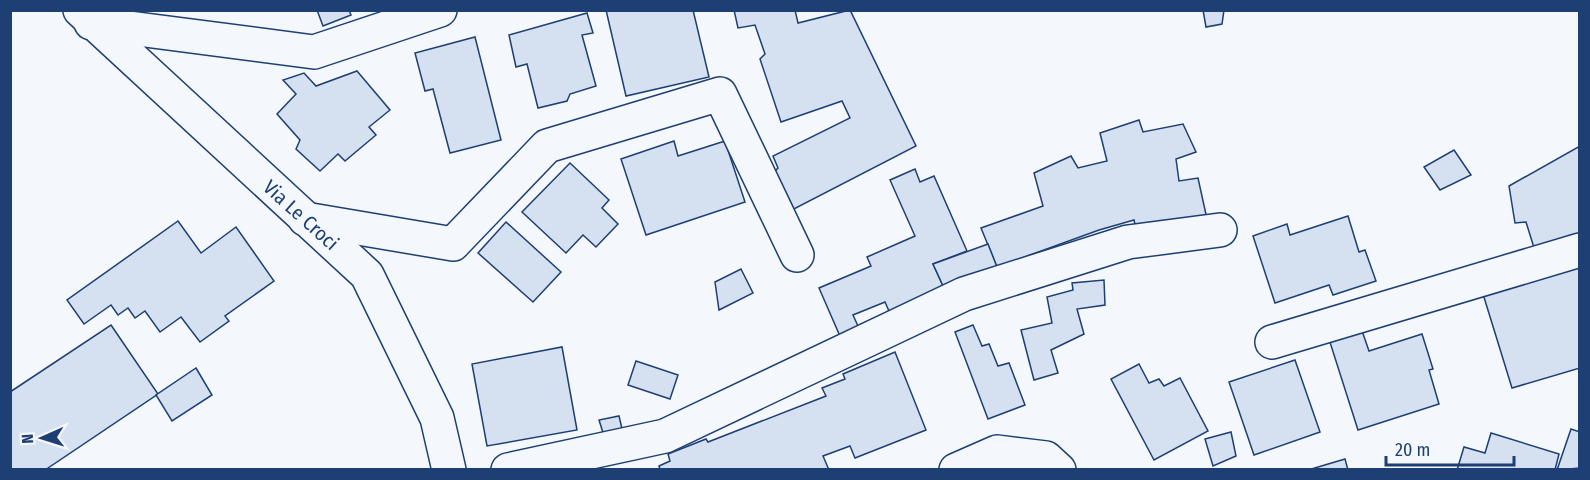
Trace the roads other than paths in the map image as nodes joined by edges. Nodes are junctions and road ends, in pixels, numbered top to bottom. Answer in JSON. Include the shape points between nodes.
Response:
{"nodes":[{"id":1,"x":440,"y":10,"type":"edge"},
{"id":2,"x":86,"y":17,"type":"edge"},
{"id":3,"x":305,"y":219,"type":"junction"},
{"id":4,"x":1220,"y":230,"type":"dead end"},
{"id":5,"x":1580,"y":250,"type":"edge"},
{"id":6,"x":797,"y":255,"type":"dead end"},
{"id":7,"x":1272,"y":342,"type":"dead end"},
{"id":8,"x":449,"y":470,"type":"edge"},
{"id":9,"x":508,"y":470,"type":"edge"},
{"id":10,"x":956,"y":470,"type":"edge"},
{"id":11,"x":1059,"y":470,"type":"edge"}],
"edges":[{"from":1,"to":2,"type":"street","via":[[314,52]]},
{"from":2,"to":3,"type":"street","name":"Via Le Croci"},
{"from":3,"to":6,"type":"street","via":[[453,244],[546,146],[720,94]]},
{"from":3,"to":8,"type":"street","name":"Via Le Croci","via":[[367,275],[437,418]]},
{"from":4,"to":9,"type":"street","via":[[1128,242],[964,294],[665,436]]},
{"from":5,"to":7,"type":"street"},
{"from":10,"to":11,"type":"street","via":[[997,452],[1046,458]]}]}
